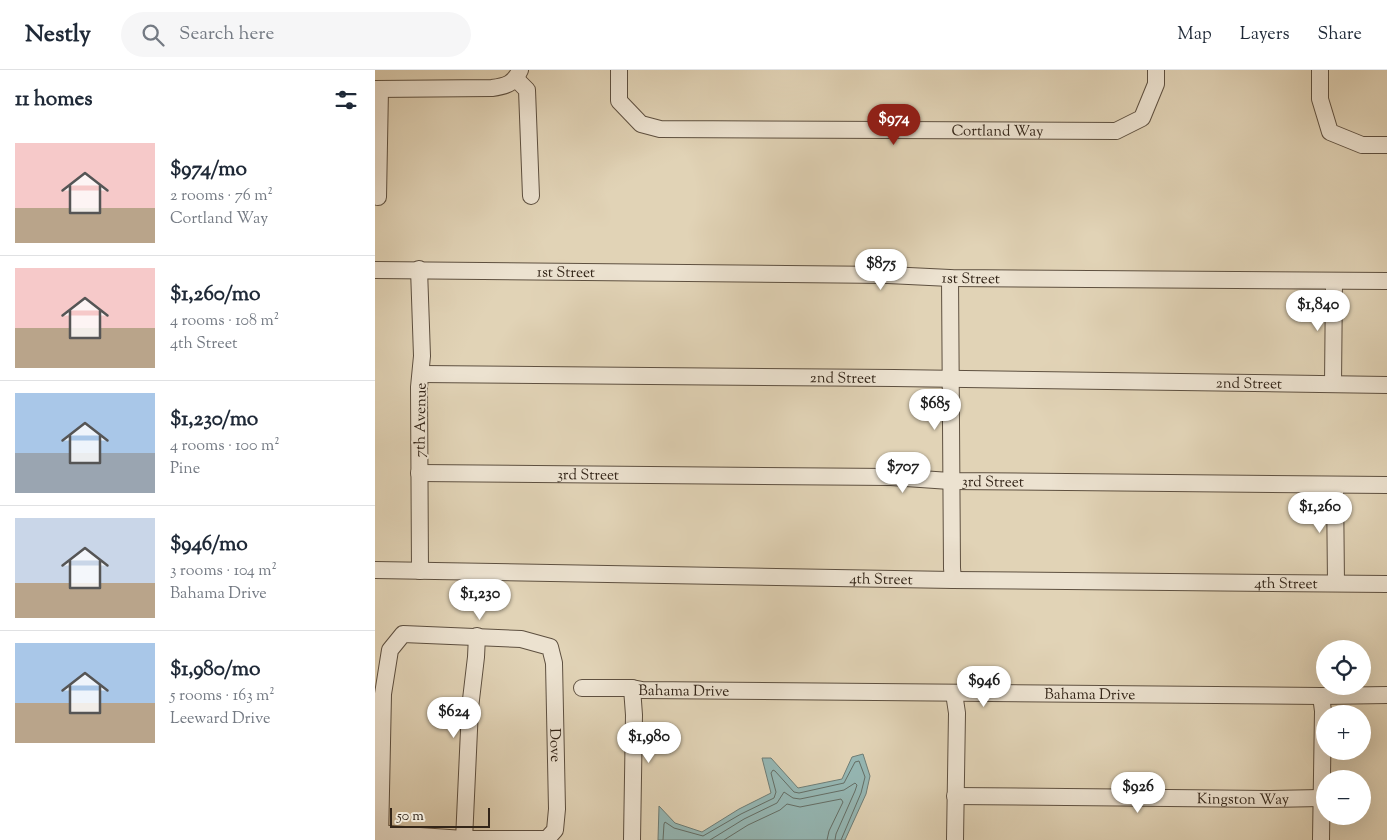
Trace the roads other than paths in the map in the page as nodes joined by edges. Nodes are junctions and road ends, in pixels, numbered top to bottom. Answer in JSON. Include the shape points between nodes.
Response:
{"nodes":[{"id":1,"x":619,"y":70,"type":"edge"},
{"id":2,"x":1156,"y":70,"type":"edge"},
{"id":3,"x":1320,"y":70,"type":"edge"},
{"id":4,"x":518,"y":75,"type":"edge"},
{"id":5,"x":377,"y":89,"type":"edge"},
{"id":6,"x":1387,"y":145,"type":"edge"},
{"id":7,"x":531,"y":196,"type":"dead end"},
{"id":8,"x":378,"y":197,"type":"dead end"},
{"id":9,"x":419,"y":269,"type":"junction"},
{"id":10,"x":375,"y":270,"type":"edge"},
{"id":11,"x":950,"y":278,"type":"junction"},
{"id":12,"x":1334,"y":281,"type":"junction"},
{"id":13,"x":1387,"y":281,"type":"edge"},
{"id":14,"x":421,"y":374,"type":"junction"},
{"id":15,"x":951,"y":379,"type":"junction"},
{"id":16,"x":1333,"y":384,"type":"junction"},
{"id":17,"x":1387,"y":385,"type":"edge"},
{"id":18,"x":419,"y":473,"type":"junction"},
{"id":19,"x":950,"y":481,"type":"junction"},
{"id":20,"x":1335,"y":485,"type":"junction"},
{"id":21,"x":1387,"y":486,"type":"edge"},
{"id":22,"x":375,"y":570,"type":"edge"},
{"id":23,"x":420,"y":571,"type":"junction"},
{"id":24,"x":953,"y":580,"type":"junction"},
{"id":25,"x":1336,"y":583,"type":"junction"},
{"id":26,"x":1387,"y":584,"type":"edge"},
{"id":27,"x":477,"y":636,"type":"junction"},
{"id":28,"x":582,"y":688,"type":"dead end"},
{"id":29,"x":632,"y":688,"type":"junction"},
{"id":30,"x":954,"y":693,"type":"junction"},
{"id":31,"x":1387,"y":695,"type":"edge"},
{"id":32,"x":1321,"y":696,"type":"junction"},
{"id":33,"x":1322,"y":770,"type":"edge"},
{"id":34,"x":955,"y":796,"type":"junction"},
{"id":35,"x":1316,"y":798,"type":"edge"},
{"id":36,"x":1321,"y":825,"type":"edge"},
{"id":37,"x":379,"y":835,"type":"edge"},
{"id":38,"x":546,"y":839,"type":"edge"},
{"id":39,"x":464,"y":840,"type":"edge"},
{"id":40,"x":632,"y":840,"type":"edge"},
{"id":41,"x":955,"y":840,"type":"edge"},
{"id":42,"x":1321,"y":840,"type":"edge"}],
"edges":[{"from":1,"to":2,"type":"street","name":"Cortland Way","via":[[619,101],[641,124],[659,129],[1116,131],[1142,118],[1156,84]]},
{"from":3,"to":6,"type":"street","via":[[1320,99],[1330,132],[1362,146]]},
{"from":4,"to":5,"type":"street","via":[[508,84],[492,88]]},
{"from":4,"to":7,"type":"street","via":[[527,90]]},
{"from":5,"to":8,"type":"street"},
{"from":9,"to":10,"type":"street","name":"1st Street"},
{"from":9,"to":11,"type":"street","name":"1st Street"},
{"from":9,"to":14,"type":"street","name":"7th Avenue"},
{"from":11,"to":12,"type":"street","name":"1st Street"},
{"from":11,"to":15,"type":"street"},
{"from":12,"to":13,"type":"street","name":"1st Street"},
{"from":12,"to":16,"type":"street"},
{"from":14,"to":15,"type":"street","name":"2nd Street"},
{"from":14,"to":18,"type":"street","name":"7th Avenue"},
{"from":15,"to":16,"type":"street","name":"2nd Street"},
{"from":15,"to":19,"type":"street"},
{"from":16,"to":17,"type":"street","name":"2nd Street"},
{"from":18,"to":19,"type":"street","name":"3rd Street","via":[[891,477]]},
{"from":18,"to":23,"type":"street","name":"7th Avenue"},
{"from":19,"to":20,"type":"street","name":"3rd Street"},
{"from":19,"to":24,"type":"street"},
{"from":20,"to":21,"type":"street","name":"3rd Street"},
{"from":20,"to":25,"type":"street"},
{"from":22,"to":23,"type":"street","name":"4th Street"},
{"from":23,"to":24,"type":"street","name":"4th Street"},
{"from":24,"to":25,"type":"street","name":"4th Street"},
{"from":25,"to":26,"type":"street","name":"4th Street"},
{"from":27,"to":37,"type":"street","via":[[403,634],[390,650],[383,694]]},
{"from":27,"to":38,"type":"street","name":"Dove","via":[[521,640],[550,647],[554,663],[557,809],[555,830]]},
{"from":27,"to":39,"type":"street"},
{"from":28,"to":29,"type":"street","name":"Bahama Drive"},
{"from":29,"to":30,"type":"street","name":"Bahama Drive"},
{"from":29,"to":40,"type":"street"},
{"from":30,"to":32,"type":"street","name":"Bahama Drive"},
{"from":30,"to":34,"type":"street","via":[[957,713]]},
{"from":31,"to":32,"type":"street","name":"Bahama Drive"},
{"from":32,"to":33,"type":"street"},
{"from":34,"to":35,"type":"street","name":"Kingston Way"},
{"from":34,"to":41,"type":"street"},
{"from":36,"to":42,"type":"street"},
{"from":37,"to":39,"type":"street"},
{"from":38,"to":39,"type":"street"}]}
